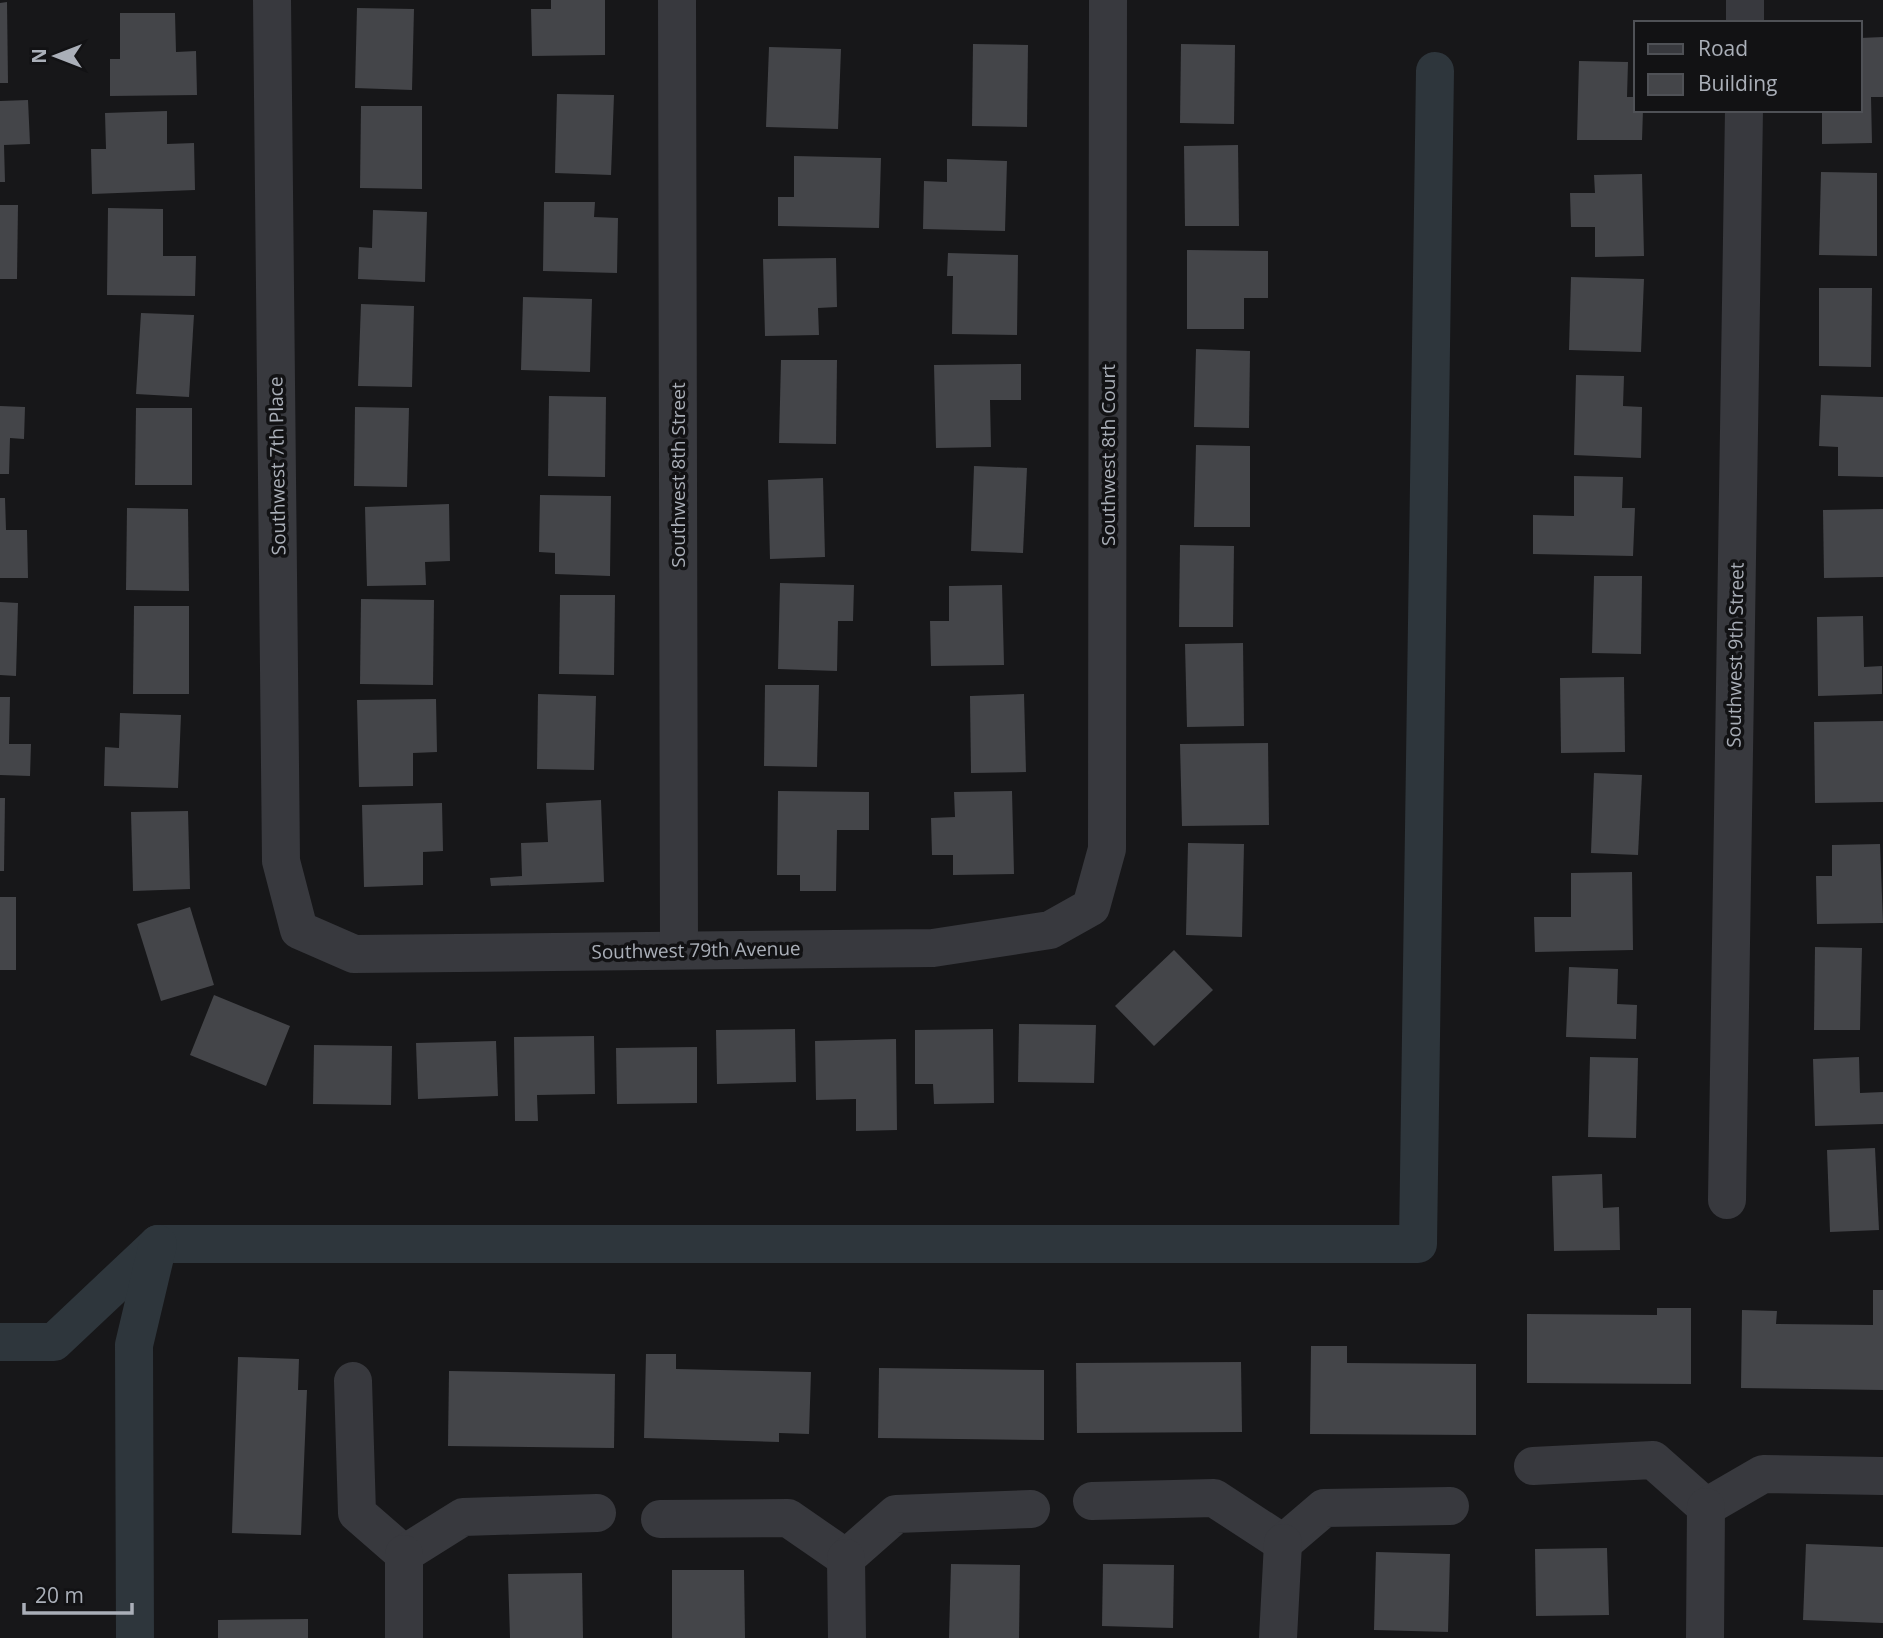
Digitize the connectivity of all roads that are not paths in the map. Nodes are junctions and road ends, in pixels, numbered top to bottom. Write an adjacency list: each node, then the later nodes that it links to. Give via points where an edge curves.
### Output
1 (272, 0): 8 (street, Southwest 7th Place, via 281,861)
2 (677, 0): 9 (street, Southwest 8th Street)
3 (1108, 0): 7 (street, Southwest 8th Court, via 1107,849)
4 (1745, 0): 5 (street)
5 (1745, 21)
6 (1744, 112): 10 (street, Southwest 9th Street)
7 (1091, 907): 9 (street, Southwest 79th Avenue, via 1050,930 933,948)
8 (299, 930): 9 (street, Southwest 79th Avenue, via 354,954)
9 (679, 950)
10 (1727, 1200)
11 (353, 1381): 21 (street, via 357,1513)
12 (1533, 1466): 16 (street, via 1653,1460)
13 (1883, 1476): 16 (street, via 1763,1474)
14 (1092, 1501): 20 (street, via 1214,1499)
15 (1450, 1506): 20 (street, via 1324,1508)
16 (1706, 1507): 26 (street)
17 (1031, 1509): 22 (street, via 896,1514)
18 (597, 1513): 21 (street, via 463,1517)
19 (660, 1519): 22 (street, via 788,1518)
20 (1283, 1543): 25 (street)
21 (404, 1554): 23 (street)
22 (846, 1558): 24 (street)
23 (404, 1638)
24 (847, 1638)
25 (1278, 1638)
26 (1705, 1638)

